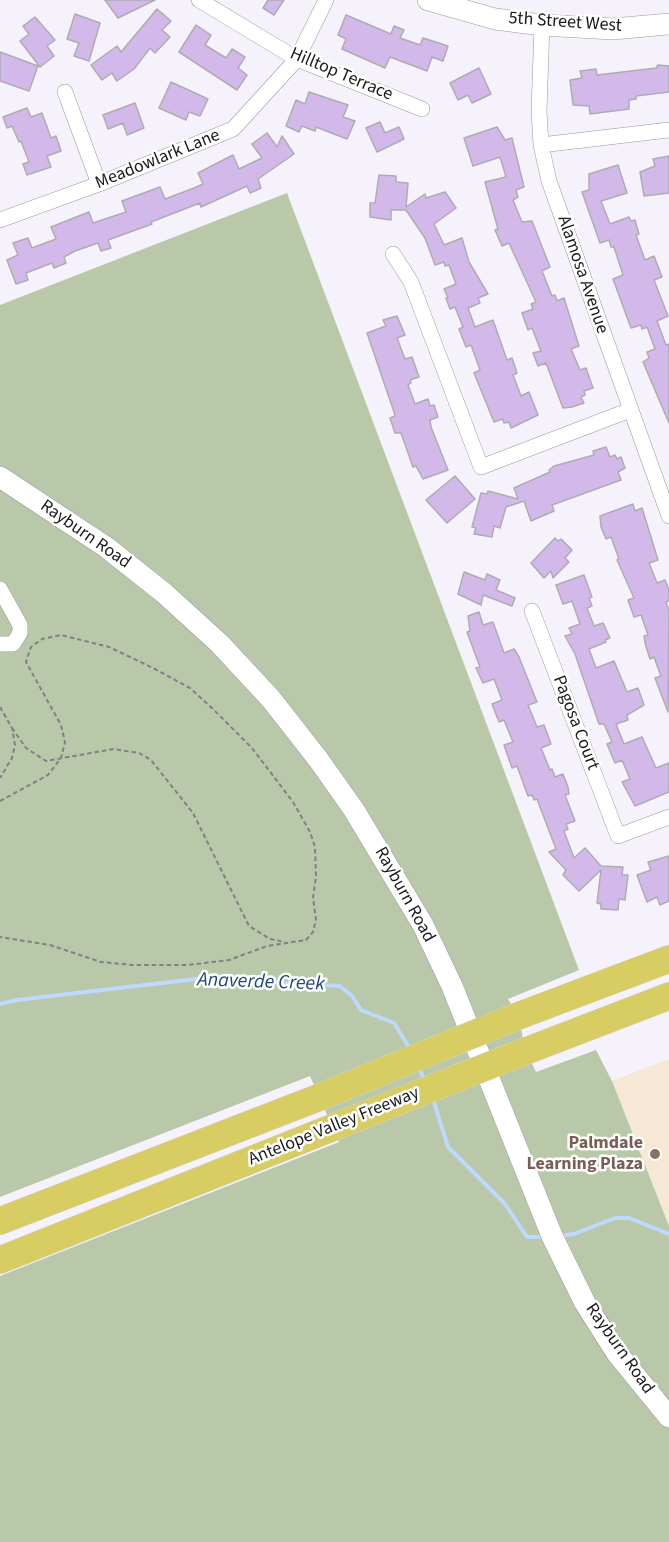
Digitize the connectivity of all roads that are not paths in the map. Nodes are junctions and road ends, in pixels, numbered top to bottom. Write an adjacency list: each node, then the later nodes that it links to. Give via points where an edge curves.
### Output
1 (199, 0): 6 (street, Hilltop Terrace)
2 (326, 0): 6 (street, Meadowlark Lane)
3 (428, 0): 5 (street, 5th Street West, via 495,18)
4 (669, 24): 5 (street, 5th Street West, via 613,29)
5 (542, 25): 10 (street, Alamosa Avenue)
6 (297, 59): 8 (street, Hilltop Terrace); 11 (street, Meadowlark Lane, via 233,129)
7 (65, 92): 11 (street)
8 (422, 109)
9 (669, 130): 10 (street)
10 (541, 146): 14 (street, Alamosa Avenue, via 574,257)
11 (99, 184): 12 (street, Meadowlark Lane)
12 (0, 220)
13 (393, 254): 14 (street, via 411,282 481,467)
14 (630, 410): 16 (street, Alamosa Avenue)
15 (0, 477): 25 (street, Rayburn Road, via 106,547 164,593 272,699 318,759 354,810 423,925 452,986 552,1236 585,1304 616,1352)
16 (669, 516)
17 (0, 589): 19 (street, via 20,625 13,644)
18 (532, 611): 20 (street, Pagosa Court, via 618,836)
19 (0, 644)
20 (669, 817)
21 (669, 959): 23 (highway, Antelope Valley Freeway, bridge)
22 (669, 996): 24 (highway, Antelope Valley Freeway, bridge)
23 (0, 1221)
24 (0, 1260)
25 (669, 1418)

